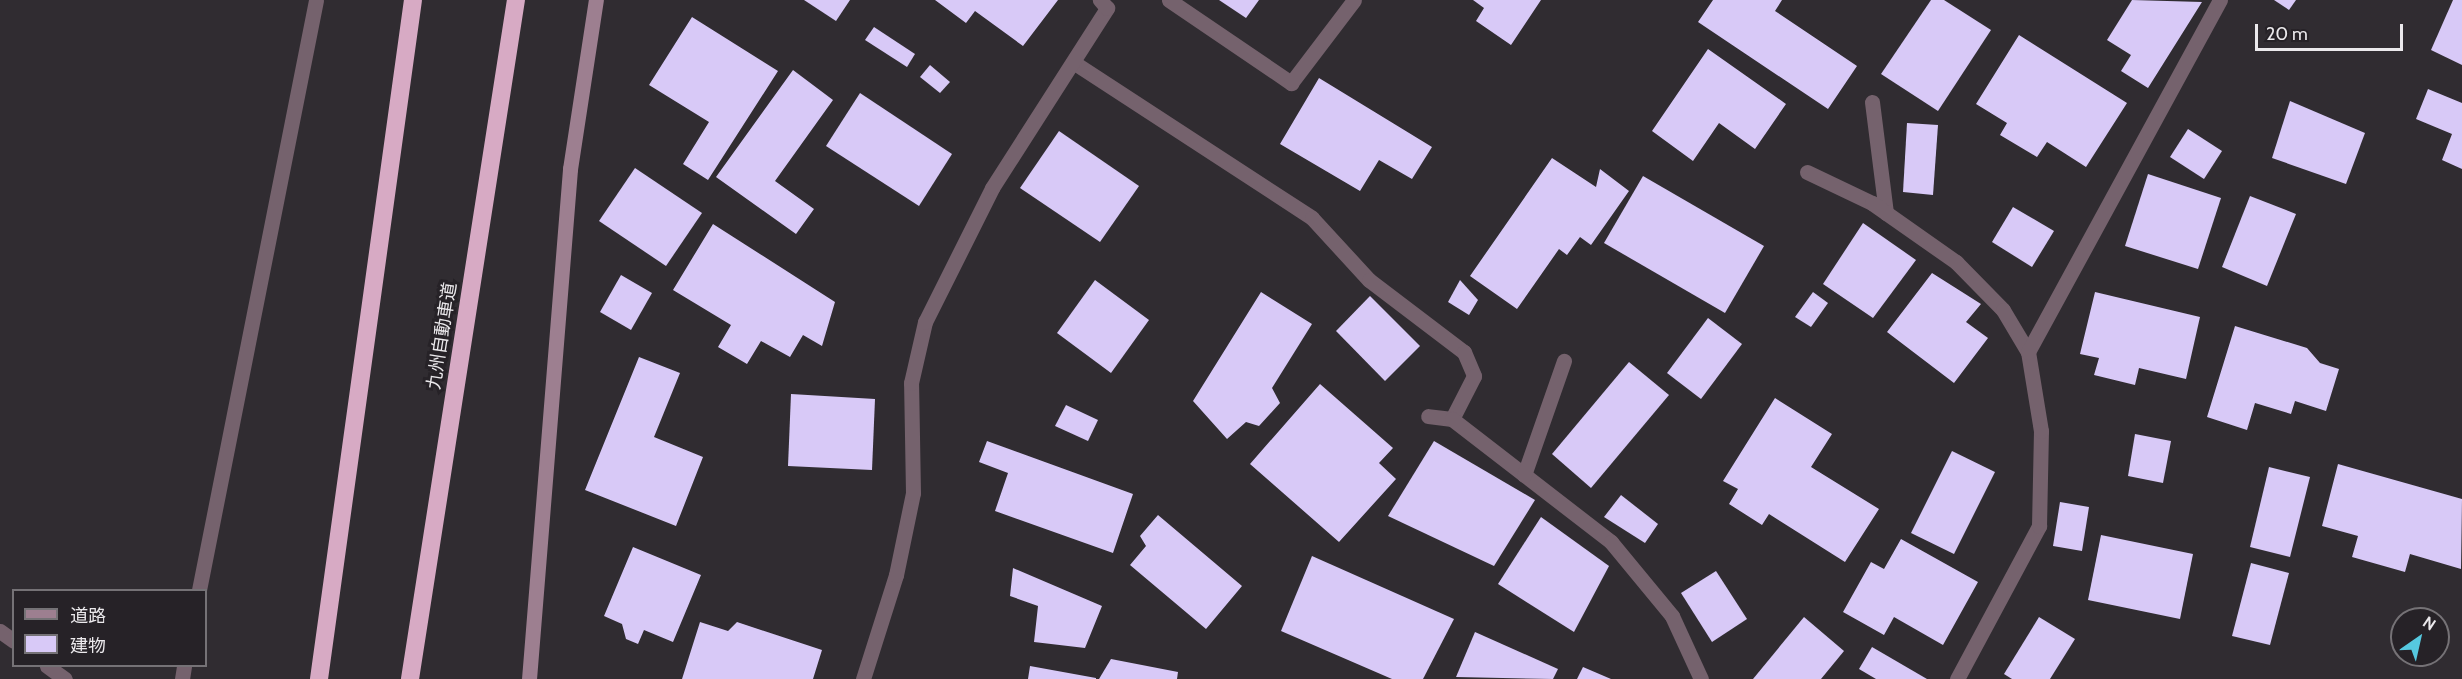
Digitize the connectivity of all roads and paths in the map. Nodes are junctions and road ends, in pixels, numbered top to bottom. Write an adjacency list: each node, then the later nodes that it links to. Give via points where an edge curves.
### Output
1 (315, 0): 18 (street)
2 (413, 0): 21 (highway)
3 (516, 0): 22 (highway, 九州自動車道)
4 (596, 0): 23 (street, via 570,169)
5 (1169, 0): 6 (street, via 1290,83)
6 (1354, 0)
7 (2220, 0): 13 (street)
8 (1108, 3): 9 (street)
9 (1073, 62): 16 (street, via 1312,218 1369,280 1464,352 1474,376); 24 (street, via 992,188 925,322 911,383 913,493 896,575)
10 (1872, 102): 12 (street)
11 (1807, 172): 12 (street)
12 (1886, 213): 13 (street, via 1956,262 2003,310)
13 (2028, 352): 26 (street, via 2041,431 2039,526)
14 (1564, 361): 17 (street)
15 (1428, 416): 16 (street)
16 (1452, 419): 17 (street)
17 (1524, 475): 25 (street, via 1611,542 1671,616)
18 (199, 589)
19 (48, 667): 20 (street)
20 (65, 679)
21 (319, 679)
22 (410, 679)
23 (529, 679)
24 (863, 679)
25 (1701, 679)
26 (1957, 679)

